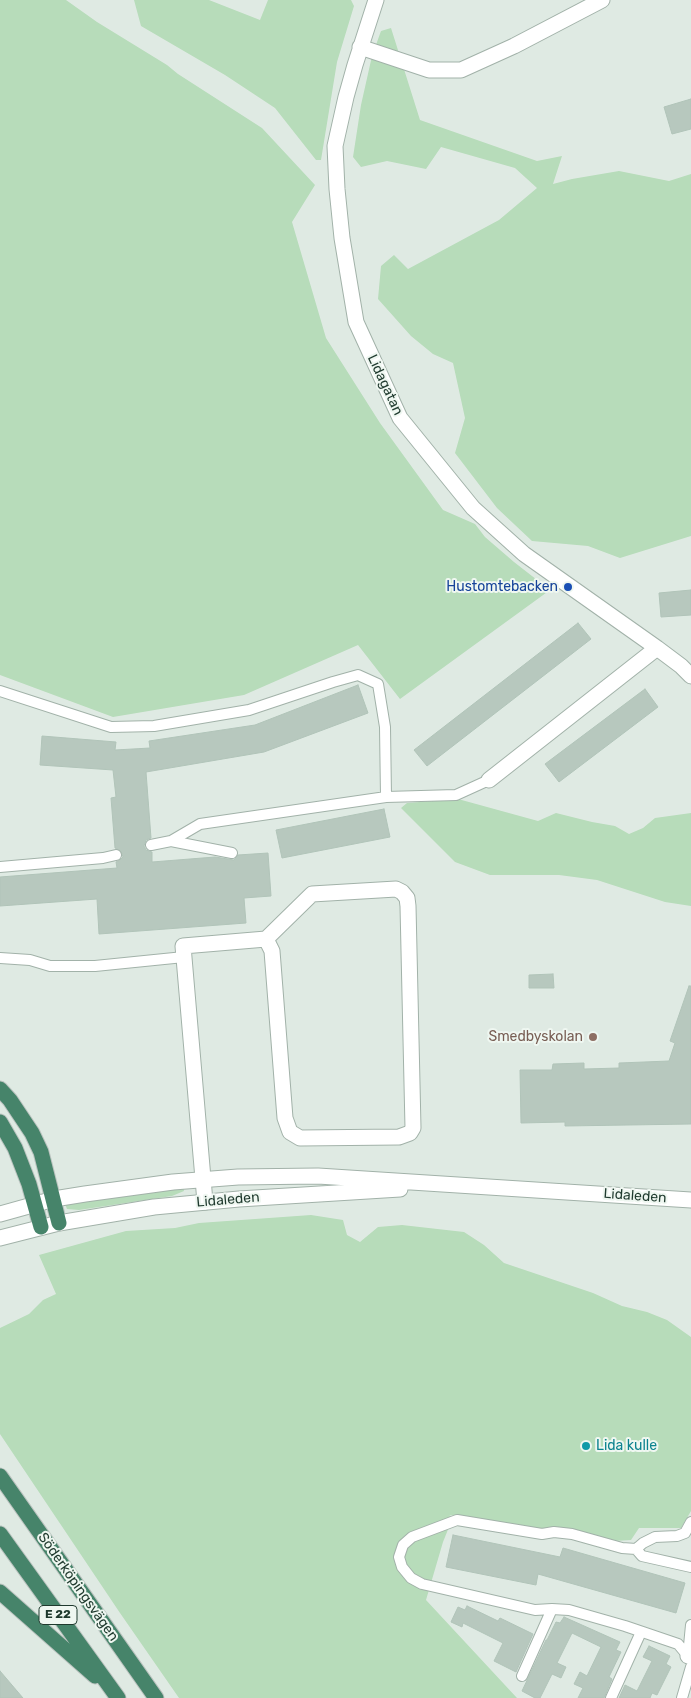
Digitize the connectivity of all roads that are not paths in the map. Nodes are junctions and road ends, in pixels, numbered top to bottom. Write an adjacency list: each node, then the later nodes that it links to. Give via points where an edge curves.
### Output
1 (376, 0): 3 (street, Lidagatan)
2 (602, 0): 3 (street, via 461,70 429,70)
3 (360, 47): 4 (street, Lidagatan, via 335,146 340,219 356,322 400,418 473,508 524,554)
4 (657, 648): 5 (street, Lidagatan); 7 (street)
5 (688, 668)
6 (0, 691): 8 (lane, via 111,727 154,726 249,710 358,676 378,684 384,727)
7 (489, 780): 8 (lane, via 456,795)
8 (386, 797): 9 (lane, via 200,824)
9 (171, 840): 10 (lane); 11 (lane)
10 (151, 845)
11 (232, 853)
12 (116, 855): 13 (lane)
13 (0, 867)
14 (266, 939): 14 (street, via 312,894 396,889 407,898 413,1128 410,1133 399,1137 300,1138 290,1132 285,1118 272,951); 15 (street, via 184,946)
15 (184, 957): 16 (lane, via 95,966 50,966 30,960); 19 (street)
16 (0, 958)
17 (0, 1089): 21 (highway, via 32,1133 41,1152)
18 (0, 1122): 24 (highway, via 15,1148)
19 (203, 1179): 20 (street, Lidaleden, via 318,1176); 21 (street, Lidaleden); 23 (street)
20 (458, 1185): 22 (street, Lidaleden); 23 (street, Lidaleden)
21 (54, 1199): 24 (street, Lidaleden); 26 (highway)
22 (691, 1200)
23 (205, 1202): 26 (street, Lidaleden)
24 (34, 1204): 25 (street, Lidaleden); 27 (highway)
25 (0, 1214)
26 (59, 1222): 27 (street, Lidaleden)
27 (40, 1227): 28 (street, Lidaleden)
28 (0, 1238)
29 (0, 1476): 41 (highway, Söderköpingsvägen / E 22)
30 (691, 1522): 32 (lane, via 685,1533 655,1537)
31 (0, 1534): 40 (highway, E 22)
32 (636, 1549): 33 (lane, via 642,1556); 35 (lane, via 572,1534 542,1534 458,1520 412,1537 403,1545 399,1557 402,1568 422,1584 535,1610)
33 (691, 1567)
34 (0, 1592): 40 (highway)
35 (552, 1609): 37 (lane, via 568,1610); 39 (lane)
36 (691, 1626): 38 (lane)
37 (642, 1632): 38 (lane, via 678,1644); 42 (lane)
38 (690, 1660): 43 (lane)
39 (522, 1676)
40 (117, 1697)
41 (156, 1698)
42 (611, 1698)
43 (682, 1698)

